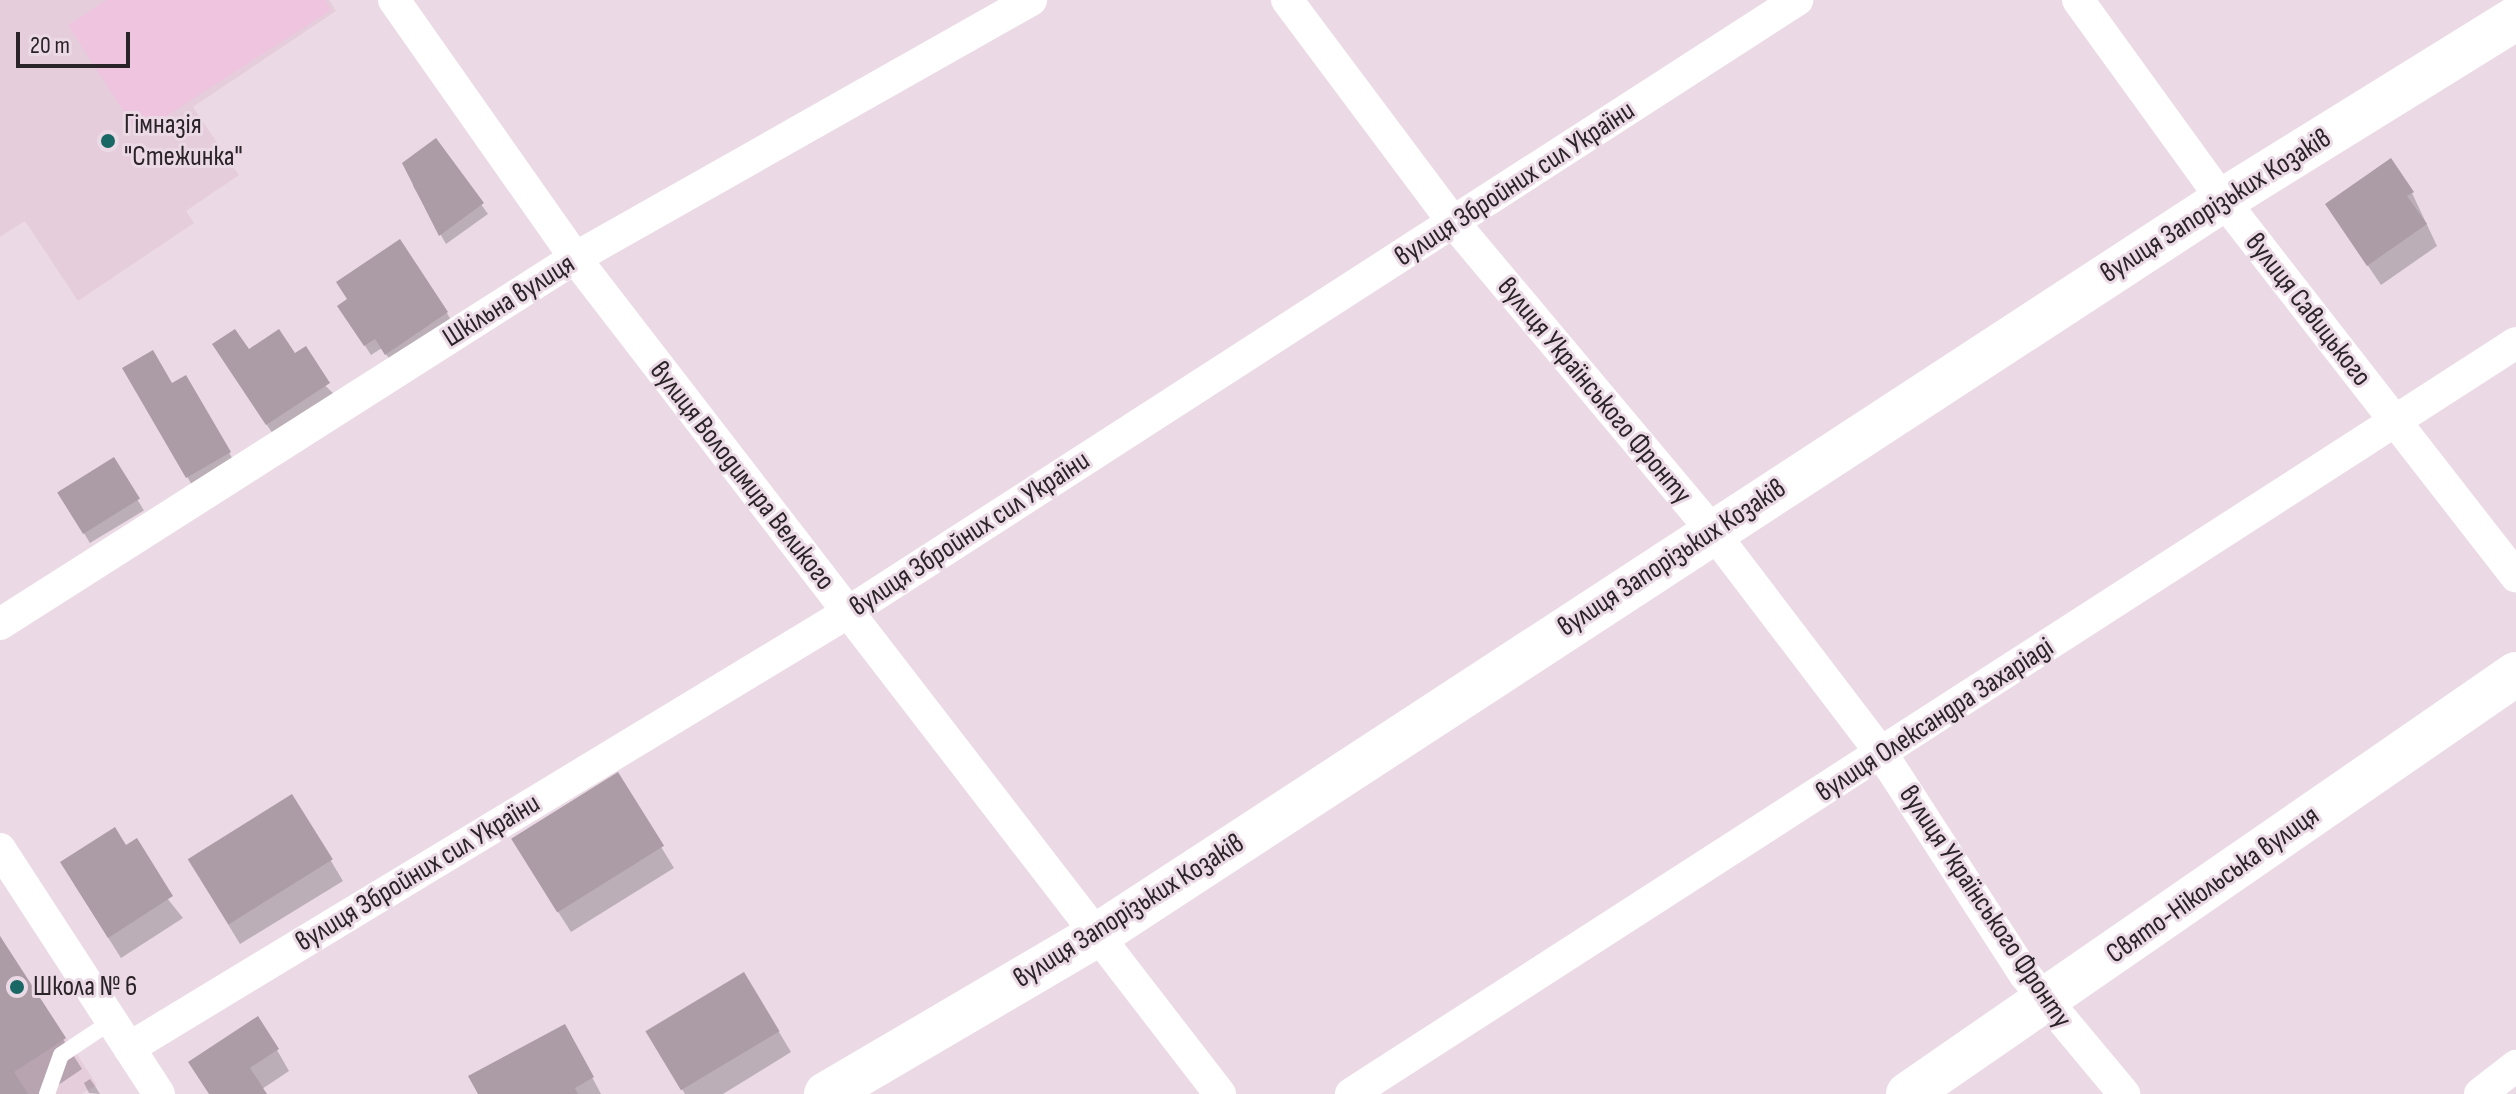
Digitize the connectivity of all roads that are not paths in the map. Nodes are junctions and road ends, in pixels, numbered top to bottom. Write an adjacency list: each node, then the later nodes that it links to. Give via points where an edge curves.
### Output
1 (394, 0): 9 (street, вулиця Володимира Великого)
2 (1031, 0): 9 (street, Шкільна вулиця)
3 (1287, 0): 8 (street, вулиця Українського Фронту)
4 (1797, 0): 8 (street, вулиця Збройних сил України)
5 (2078, 0): 7 (street, вулиця Савицького)
6 (2516, 18): 7 (main road, вулиця Запорізьких Козаків)
7 (2223, 200): 11 (street, вулиця Савицького); 12 (main road, вулиця Запорізьких Козаків)
8 (1454, 223): 12 (street, вулиця Українського Фронту); 14 (street, вулиця Збройних сил України)
9 (575, 258): 14 (street, вулиця Володимира Великого); 15 (street, Шкільна вулиця)
10 (2516, 343): 11 (street, вулиця Олександра Захаріаді)
11 (2395, 422): 13 (street, вулиця Савицького); 17 (street, вулиця Олександра Захаріаді)
12 (1712, 531): 17 (street, вулиця Українського Фронту); 19 (main road, вулиця Запорізьких Козаків)
13 (2516, 577)
14 (847, 613): 19 (street, вулиця Володимира Великого); 22 (street, вулиця Збройних сил України)
15 (0, 624)
16 (2516, 674): 20 (main road, Свято-Нікольська вулиця)
17 (1882, 754): 20 (street, вулиця Українського Фронту); 28 (street, вулиця Олександра Захаріаді)
18 (0, 849): 21 (street)
19 (1111, 950): 26 (main road, вулиця Запорізьких Козаків); 27 (street, вулиця Володимира Великого)
20 (2046, 1001): 29 (main road, Свято-Нікольська вулиця); 30 (street, вулиця Українського Фронту)
21 (112, 1021): 22 (street); 24 (lane, via 61,1055)
22 (129, 1048): 25 (street)
23 (2516, 1066): 31 (street)
24 (47, 1094)
25 (159, 1094)
26 (826, 1094)
27 (1220, 1094)
28 (1351, 1094)
29 (1908, 1094)
30 (2124, 1094)
31 (2480, 1094)

